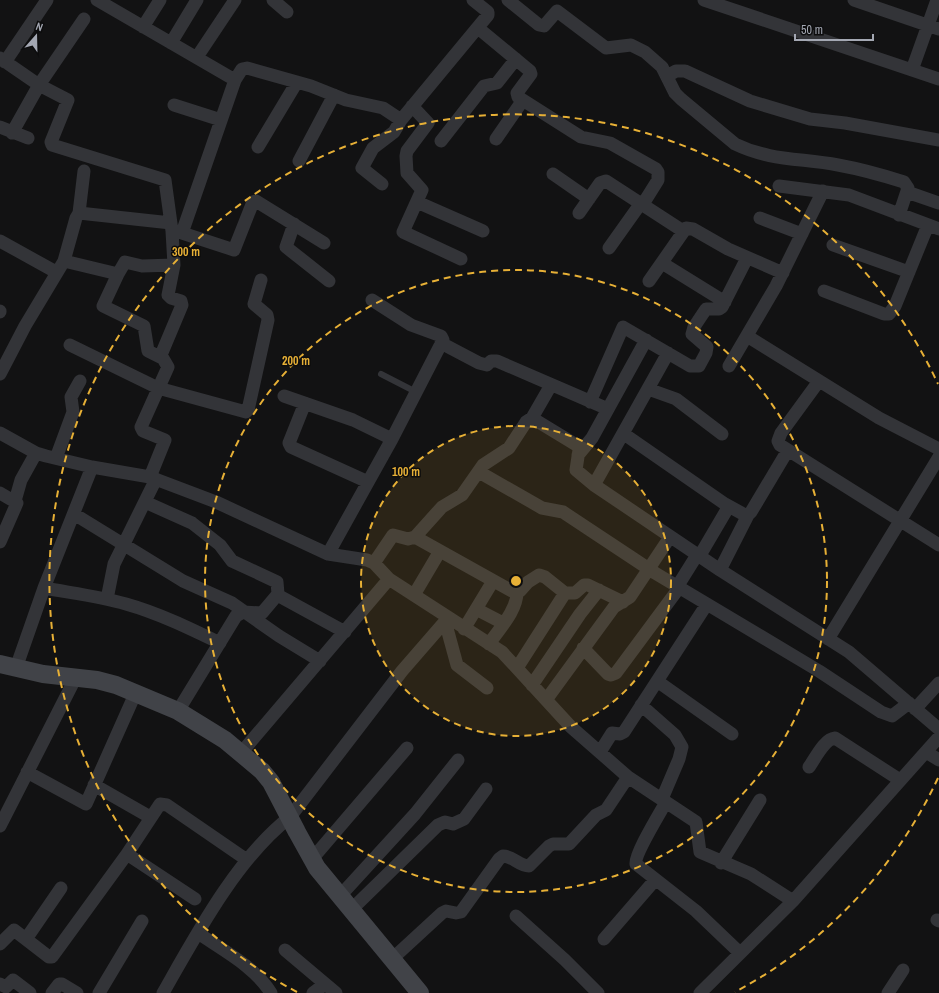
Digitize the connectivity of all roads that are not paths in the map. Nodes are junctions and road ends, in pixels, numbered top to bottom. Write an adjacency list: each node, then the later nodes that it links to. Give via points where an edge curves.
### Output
1 (47, 0): 21 (street)
2 (97, 0): 12 (street)
3 (160, 0): 15 (street)
4 (197, 0): 18 (street)
5 (235, 0): 19 (street)
6 (273, 0): 13 (street)
7 (473, 0): 17 (street, via 489,13)
8 (508, 0): 23 (street, via 539,25 544,26 558,11 606,48 624,45 638,48 653,57)
9 (704, 0): 22 (street)
10 (937, 0): 16 (street)
11 (862, 1): 16 (street)
12 (115, 4): 15 (street)
13 (287, 12)
14 (84, 19): 27 (street)
15 (143, 27): 18 (street)
16 (933, 27): 22 (street)
17 (478, 28): 20 (street); 31 (street)
18 (171, 43): 19 (street)
19 (197, 57): 25 (street)
20 (516, 59): 29 (street, via 531,73 517,95); 39 (street, via 497,83 484,86)
21 (2, 60): 27 (street)
22 (912, 70): 24 (street)
23 (668, 76): 38 (street, via 676,71 685,71 750,101 810,120 845,123); 47 (street, via 671,86 681,99 735,144 745,149 779,158 837,165 883,175 904,182 907,185)
24 (939, 79)
25 (235, 80): 26 (street, via 244,68); 32 (street)
26 (297, 82): 28 (street); 40 (street)
27 (39, 85): 35 (street); 58 (street, via 68,100 52,145 165,180)
28 (334, 95): 33 (street, via 383,108); 41 (street)
29 (523, 100): 37 (street); 51 (street, via 581,138 610,143 656,169 658,180)
30 (174, 105): 32 (street)
31 (412, 106): 33 (street); 49 (street, via 428,123 406,156 407,173 422,190)
32 (222, 120): 58 (street)
33 (401, 120): 44 (street, via 394,132 374,146 362,166 363,170)
34 (0, 127): 35 (street)
35 (12, 133): 36 (street)
36 (28, 138)
37 (496, 139)
38 (939, 140)
39 (441, 142)
40 (258, 148)
41 (299, 161)
42 (84, 171): 52 (street)
43 (553, 174): 48 (street)
44 (382, 184)
45 (779, 186): 46 (street)
46 (823, 191): 54 (street, via 849,195); 61 (street)
47 (907, 192): 50 (street); 54 (street)
48 (589, 199): 51 (street, via 600,183 606,180); 53 (street)
49 (417, 202): 59 (street); 67 (street, via 403,232)
50 (939, 202)
51 (642, 204): 60 (street); 65 (street)
52 (79, 213): 58 (street); 70 (street)
53 (579, 213)
54 (899, 215): 57 (street)
55 (760, 218): 61 (street)
56 (294, 224): 58 (street, via 254,201 234,250); 63 (street); 75 (street, via 286,247)
57 (933, 227): 71 (street)
58 (175, 229): 69 (street)
59 (484, 231)
60 (683, 231): 66 (street, via 686,228 693,229); 68 (street)
61 (802, 234): 72 (street)
62 (0, 241): 70 (street)
63 (324, 243)
64 (833, 245): 71 (street)
65 (609, 248)
66 (747, 258): 72 (street); 79 (street)
67 (461, 259)
68 (662, 263): 76 (street); 79 (street)
69 (174, 265): 73 (street, via 142,266 125,262); 85 (street, via 168,295 182,303)
70 (60, 267): 73 (street); 87 (street)
71 (909, 272): 77 (street, via 896,306 889,314)
72 (783, 273): 80 (street)
73 (118, 274): 85 (street, via 103,306 144,326 148,351)
74 (261, 280): 92 (street, via 254,304 267,315 268,320 247,412)
75 (330, 281)
76 (650, 281)
77 (824, 292)
78 (372, 300): 82 (street, via 405,321 441,336)
79 (725, 302): 84 (street, via 719,309 706,309 692,331 694,336 708,347 699,366 690,366)
80 (747, 336): 86 (street); 89 (street)
81 (646, 340): 84 (street); 96 (street, via 625,327 622,328); 98 (street)
82 (441, 344): 91 (street, via 479,363 487,365 491,361 497,361); 94 (street)
83 (70, 345): 92 (street)
84 (668, 353): 93 (street)
85 (162, 358): 92 (street, via 168,367)
86 (729, 366)
87 (0, 374)
88 (381, 374): 94 (lane)
89 (819, 380): 104 (street, via 879,418); 105 (street, via 778,438 780,444)
90 (80, 381): 109 (street, via 71,397 73,412)
91 (551, 385): 96 (street); 99 (street)
92 (158, 388): 112 (street, via 141,427 143,431 165,440)
93 (648, 389): 101 (street); 102 (street, via 676,399)
94 (416, 392): 103 (street)
95 (284, 396): 97 (street)
96 (590, 402): 98 (street)
97 (305, 403): 103 (street, via 353,420); 113 (street, via 289,443 291,447)
98 (608, 409): 107 (street, via 592,438)
99 (532, 418): 107 (street, via 578,446); 111 (street, via 526,422 509,448 486,463)
100 (0, 433): 106 (street)
101 (624, 434): 114 (street); 118 (street)
102 (722, 434)
103 (392, 439): 113 (street)
104 (939, 449)
105 (788, 450): 120 (street); 121 (street)
106 (36, 453): 109 (street); 116 (street, via 21,480)
107 (578, 455): 114 (street, via 576,470)
108 (939, 457): 121 (street)
109 (56, 458): 110 (street)
110 (92, 467): 112 (street); 119 (street)
111 (479, 472): 124 (street, via 462,495 442,507); 131 (street, via 542,508 563,512)
112 (153, 478): 117 (street); 128 (street, via 216,502)
113 (368, 482): 128 (street)
114 (594, 485): 123 (street)
115 (0, 493): 116 (street)
116 (15, 501): 122 (street, via 17,506)
117 (145, 502): 125 (street); 140 (street, via 192,523 220,544 232,561 278,583)
118 (729, 506): 120 (street); 129 (street)
119 (74, 514): 125 (street); 136 (street)
120 (748, 515): 132 (street)
121 (901, 520): 126 (street); 151 (street)
122 (2, 534)
123 (670, 537): 129 (street); 131 (street)
124 (414, 538): 127 (street); 130 (street, via 393,535)
125 (122, 545): 142 (street, via 114,564); 146 (street, via 183,581 232,603)
126 (939, 545)
127 (440, 551): 134 (street); 141 (street)
128 (328, 554): 130 (street)
129 (698, 556): 132 (street); 135 (street)
130 (374, 563): 133 (street)
131 (649, 570): 135 (street); 143 (street, via 630,597)
132 (720, 570): 151 (street)
133 (389, 579): 141 (street); 150 (street)
134 (493, 580): 138 (street); 145 (street)
135 (678, 587): 144 (street); 154 (street, via 614,675 608,674)
136 (44, 588): 142 (street); 156 (street)
137 (599, 590): 139 (street, via 584,585 575,593); 143 (street); 161 (street)
138 (517, 592): 139 (street, via 539,575); 148 (street, via 515,606)
139 (565, 593): 157 (street)
140 (278, 594): 146 (street, via 262,613); 150 (street)
141 (414, 595): 147 (street)
142 (107, 599): 152 (street, via 141,608)
143 (623, 602): 154 (street, via 614,607)
144 (707, 604): 159 (street); 166 (street, via 889,716)
145 (476, 609): 148 (street); 149 (street)
146 (243, 612): 152 (street, via 236,616); 155 (street)
147 (446, 620): 149 (street); 162 (street, via 457,665); 186 (street, via 402,671)
148 (503, 623): 153 (street)
149 (464, 629): 153 (street)
150 (345, 632): 155 (street)
151 (828, 639): 166 (street, via 849,652)
152 (220, 642): 167 (street)
153 (489, 644): 157 (street, via 502,652)
154 (583, 648): 164 (street)
155 (320, 660): 174 (street)
156 (5, 667): 158 (street)
157 (517, 668): 161 (street)
158 (76, 677): 163 (street, via 97,680); 178 (street)
159 (656, 681): 165 (street); 169 (street)
160 (939, 683): 166 (street)
161 (532, 685): 164 (street)
162 (487, 688)
163 (136, 692): 167 (street); 181 (street)
164 (546, 700): 172 (street, via 571,727)
165 (641, 705): 172 (street, via 624,732 612,733); 184 (street, via 675,735 682,747)
166 (912, 706): 168 (street)
167 (178, 711): 174 (street)
168 (939, 729)
169 (732, 734)
170 (939, 736): 173 (street)
171 (407, 748): 189 (street)
172 (600, 752): 179 (street)
173 (926, 752): 176 (street); 180 (street)
174 (240, 753): 186 (street, via 271,782)
175 (458, 760): 194 (street, via 415,814)
176 (939, 760)
177 (809, 768): 180 (street, via 827,742 836,738)
178 (27, 772): 181 (street, via 84,804); 187 (street)
179 (628, 777): 184 (street); 206 (street, via 606,810 596,815 569,844 549,846 530,866 503,856 461,912 442,913)
180 (900, 780): 196 (street)
181 (94, 785): 185 (street)
182 (486, 789): 197 (street, via 464,819 453,824 445,822 438,825)
183 (760, 800): 191 (street)
184 (664, 801): 191 (street, via 696,822 700,852); 192 (street, via 635,860 639,868)
185 (150, 817): 188 (street); 190 (street, via 160,804 167,805)
186 (290, 817): 189 (street); 190 (street, via 275,828)
187 (0, 826)
188 (127, 854): 195 (street); 201 (street, via 52,957)
189 (312, 859): 194 (street)
190 (247, 860): 200 (street)
191 (721, 863): 196 (street, via 751,874)
192 (655, 880): 202 (street); 205 (street, via 696,911)
193 (61, 888): 201 (street)
194 (340, 896): 197 (street)
195 (195, 899)
196 (793, 901): 205 (street)
197 (352, 909): 206 (street)
198 (516, 916): 219 (street)
199 (142, 920): 213 (street)
200 (198, 933): 214 (street); 215 (street, via 252,970 263,980)
201 (26, 939): 203 (street, via 14,930)
202 (604, 939)
203 (0, 944)
204 (285, 950): 209 (street)
205 (740, 953): 220 (street)
206 (392, 960): 218 (street)
207 (903, 970): 221 (street)
208 (0, 984): 210 (street, via 6,987 13,980)
209 (325, 984): 216 (street); 217 (street)
210 (30, 993)
211 (52, 993): 212 (street, via 59,984 62,984)
212 (77, 993)
213 (99, 993)
214 (163, 993)
215 (271, 993)
216 (313, 993)
217 (336, 993)
218 (420, 993)
219 (598, 993)
220 (700, 993)
221 (888, 993)

